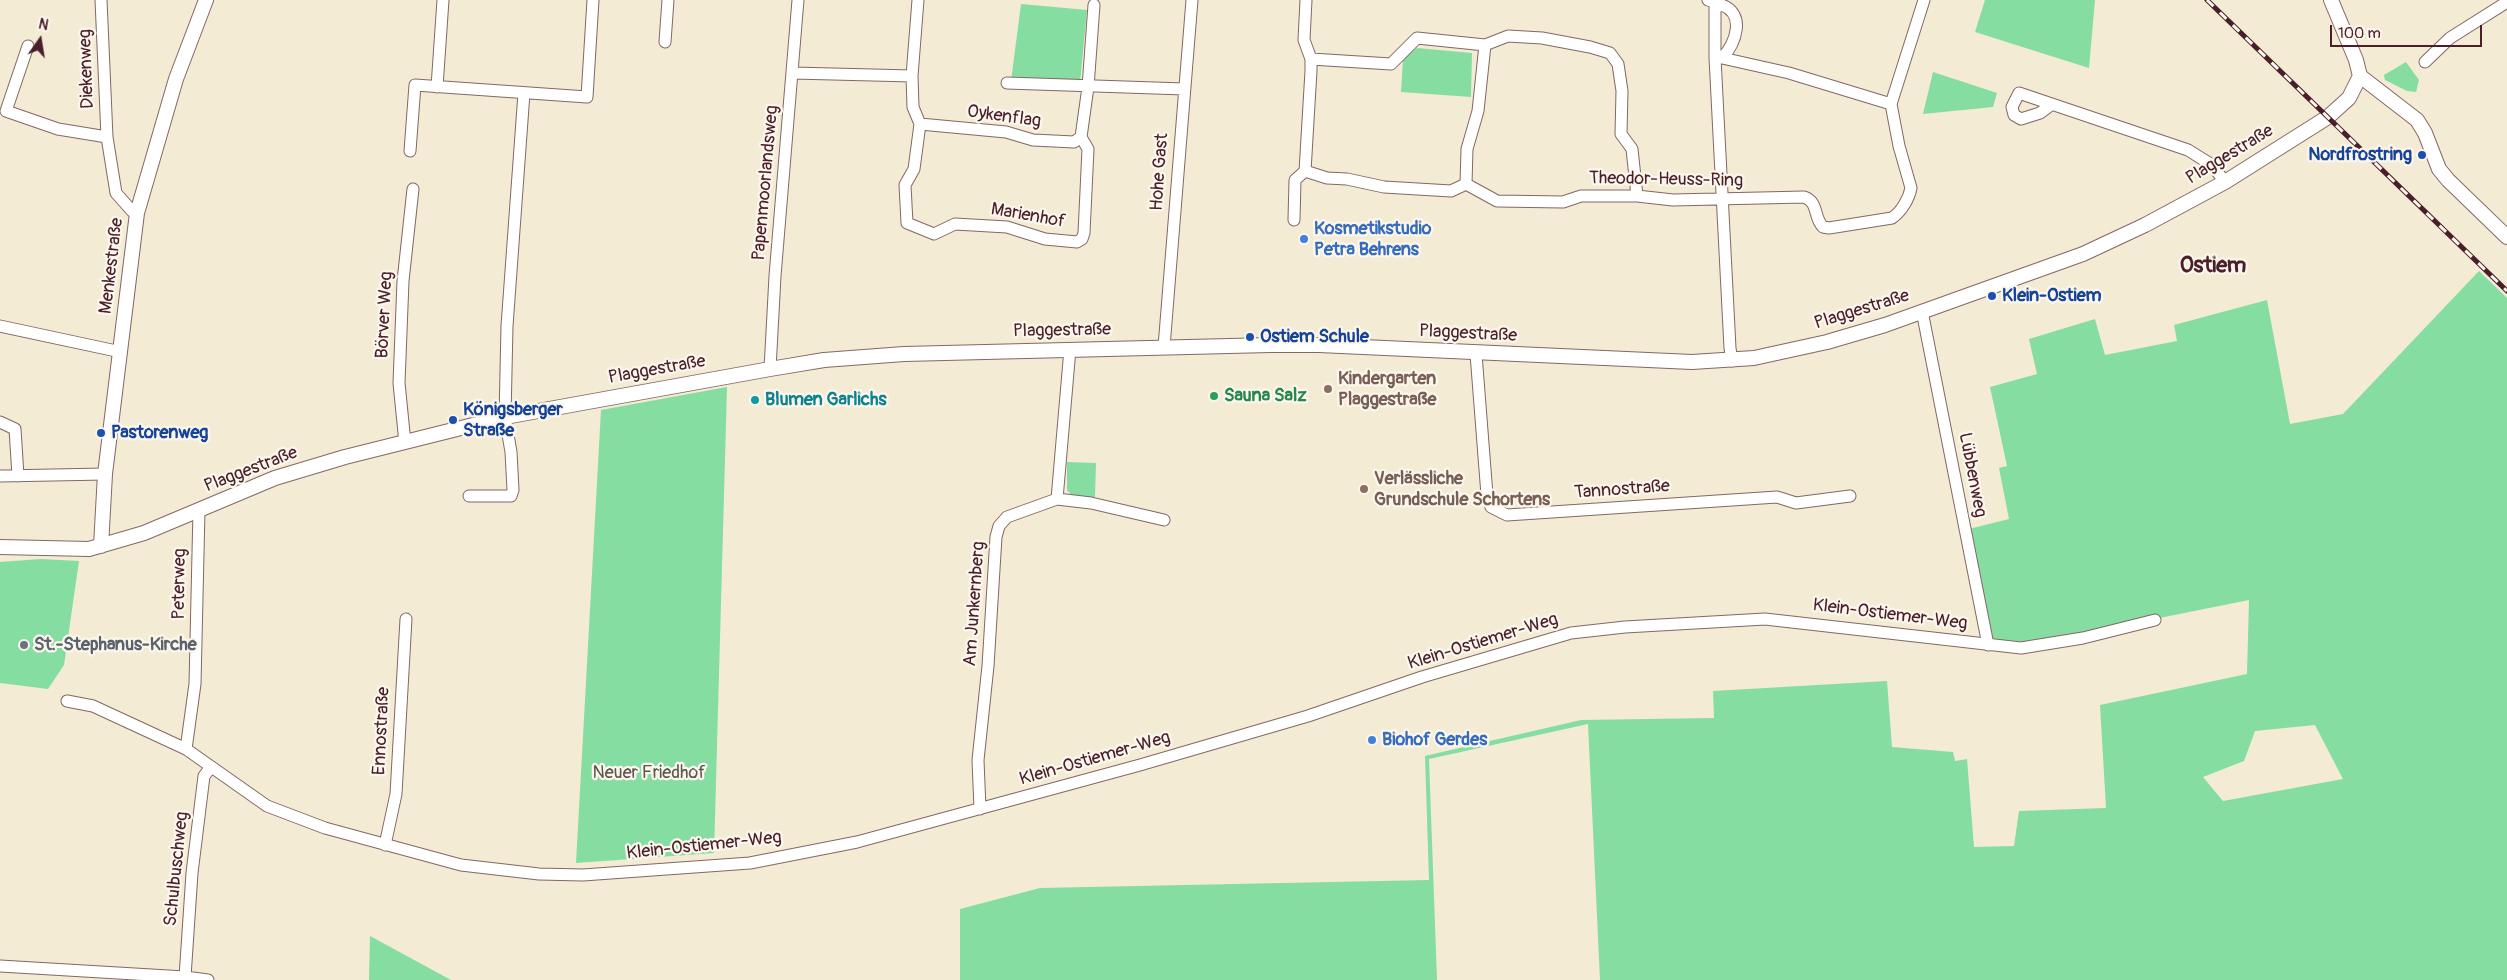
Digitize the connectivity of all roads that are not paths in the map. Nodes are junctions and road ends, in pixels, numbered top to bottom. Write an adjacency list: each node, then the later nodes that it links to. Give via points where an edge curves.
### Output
1 (102, 0): 33 (street, Diekenweg)
2 (206, 0): 42 (street, Menkestraße, via 176,79)
3 (443, 0): 26 (street)
4 (593, 0): 29 (street, via 588,97)
5 (668, 0): 16 (street)
6 (798, 0): 22 (street, Papenmoorlandsweg)
7 (918, 0): 23 (street, Marienhof)
8 (1192, 0): 28 (street, Hohe Gast)
9 (1306, 0): 19 (street, via 1304,40)
10 (1708, 0): 15 (street)
11 (1924, 0): 30 (street, Theodor-Heuss-Ring)
12 (2330, 0): 24 (street)
13 (2507, 2): 21 (street, via 2450,38)
14 (1094, 5): 27 (street, Marienhof)
15 (1722, 5): 20 (street, via 1715,8); 20 (street, via 1735,13 1736,28 1731,49)
16 (665, 42)
17 (1485, 45): 19 (street, via 1417,38 1391,64); 38 (street, via 1478,111 1467,149); 40 (street, via 1508,36 1542,38 1590,46 1610,53 1618,64 1622,91 1621,134 1632,149)
18 (28, 46): 33 (street, Diekenweg, via 6,111 58,129)
19 (1311, 58): 36 (street)
20 (1718, 58): 30 (street, via 1789,73); 41 (street)
21 (2425, 62)
22 (793, 73): 23 (street); 52 (street, Papenmoorlandsweg)
23 (912, 76): 32 (street, Marienhof, via 913,107)
24 (2360, 76): 37 (street, Plaggestraße, via 2349,98 2328,117); 44 (street, via 2417,120 2448,180)
25 (1008, 83): 27 (street)
26 (437, 87): 29 (street); 35 (street, via 415,85)
27 (1088, 87): 28 (street); 34 (street, Marienhof)
28 (1184, 89): 47 (street, Hohe Gast)
29 (524, 93): 53 (street, via 507,326)
30 (1891, 104): 41 (street, Theodor-Heuss-Ring, via 1911,188 1910,195 1892,218 1823,228 1811,199 1804,196)
31 (2052, 104): 37 (street, via 2188,150 2212,165)
32 (920, 124): 34 (street, Oykenflag, via 1006,132 1032,140 1074,142); 34 (street, Marienhof, via 914,169 905,185 907,223 934,234 955,224 1007,227 1045,239 1077,242 1082,239 1088,149)
33 (107, 136): 42 (street, Diekenweg, via 116,193)
34 (1080, 137)
35 (410, 152)
36 (1305, 172): 38 (street, via 1384,187 1452,191); 43 (street, via 1295,180)
37 (2225, 182): 45 (street, Plaggestraße, via 2083,254)
38 (1466, 184): 40 (street, Theodor-Heuss-Ring, via 1496,201 1563,202 1581,196)
39 (413, 189): 55 (street, Börver Weg, via 403,281 399,383)
40 (1637, 196): 41 (street, Theodor-Heuss-Ring, via 1673,200)
41 (1723, 199): 51 (street)
42 (137, 213): 49 (street, Menkestraße)
43 (1294, 220)
44 (2507, 237)
45 (1922, 311): 51 (street, Plaggestraße, via 1828,342); 68 (street, Lübbenweg)
46 (0, 326): 49 (street)
47 (1164, 347): 48 (street, Plaggestraße); 50 (street, Plaggestraße, via 1319,345)
48 (1070, 350): 52 (street, Plaggestraße, via 904,354 824,360); 61 (street)
49 (121, 352): 56 (street, Menkestraße)
50 (1476, 354): 51 (street, Plaggestraße, via 1652,362); 60 (street, Tannostraße, via 1487,495 1491,507 1507,515 1777,497 1796,503)
51 (1732, 361)
52 (770, 369): 53 (street, Plaggestraße)
53 (505, 417): 55 (street, Plaggestraße); 59 (street, via 511,452 511,496)
54 (0, 422): 58 (street, via 15,429)
55 (405, 443): 62 (street, Plaggestraße, via 275,478)
56 (104, 474): 58 (street); 64 (street, Menkestraße)
57 (0, 476): 58 (street)
58 (18, 476)
59 (469, 496)
60 (1850, 496)
61 (1057, 499): 63 (street, via 1091,503); 72 (street, Am Junkernberg, via 1006,518 999,526 996,538 978,760)
62 (199, 510): 64 (street, Plaggestraße, via 144,533); 70 (street, Peterweg, via 195,684)
63 (1164, 520)
64 (100, 546): 65 (street, Plaggestraße, via 89,549)
65 (0, 548)
66 (406, 619): 73 (street, Ennostraße, via 396,794)
67 (2155, 620): 68 (street, Klein-Ostiemer-Weg, via 2083,638 2021,648)
68 (1988, 645): 72 (street, Klein-Ostiemer-Weg, via 1764,619 1571,634 1422,677 1308,716)
69 (68, 701): 70 (street, Klein-Ostiemer-Weg, via 93,706)
70 (186, 749): 71 (street, Klein-Ostiemer-Weg)
71 (211, 767): 73 (street, Klein-Ostiemer-Weg, via 267,806 325,828); 75 (street, Schulbuschweg, via 204,776)
72 (980, 809): 73 (street, Klein-Ostiemer-Weg, via 821,850 750,862 583,876 461,865)
73 (385, 845)
74 (0, 966): 75 (street)
75 (185, 976): 76 (street)
76 (208, 980)

